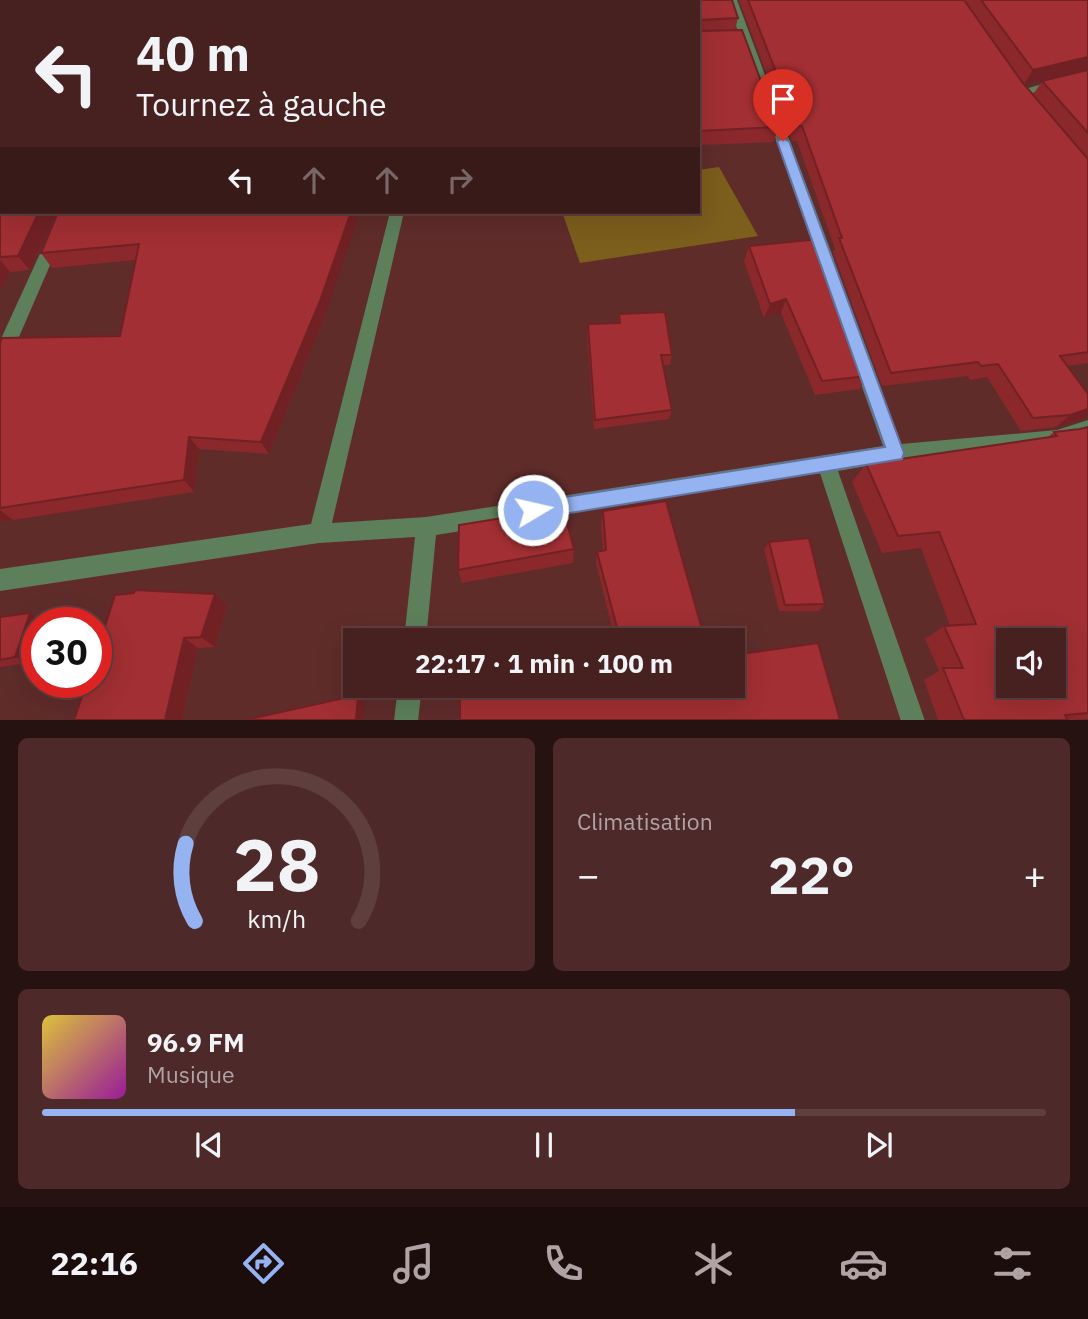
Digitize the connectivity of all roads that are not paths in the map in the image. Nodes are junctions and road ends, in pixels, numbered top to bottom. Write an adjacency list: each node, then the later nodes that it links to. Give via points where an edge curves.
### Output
1 (732, 0): 6 (street, via 740,38)
2 (1088, 75): 3 (street, via 1025,97)
3 (1012, 80)
4 (65, 214): 8 (street)
5 (397, 214): 13 (street)
6 (830, 271)
7 (853, 337): 10 (street)
8 (0, 360)
9 (1088, 428): 10 (street, via 1057,438)
10 (895, 453): 11 (street)
11 (827, 463): 12 (street); 18 (street)
12 (426, 527): 13 (street); 15 (street)
13 (319, 533): 14 (street)
14 (0, 580)
15 (416, 628)
16 (409, 698): 17 (street)
17 (406, 720)
18 (913, 720)

